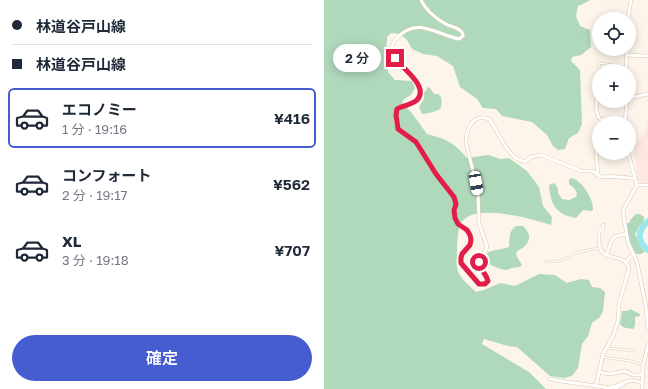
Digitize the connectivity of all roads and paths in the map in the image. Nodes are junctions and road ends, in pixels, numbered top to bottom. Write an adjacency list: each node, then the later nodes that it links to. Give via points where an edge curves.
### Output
1 (421, 0): 12 (street, via 441,21 463,34 459,39 414,27 402,33 394,42 393,55 414,78 420,92 419,98 415,101 397,109 397,127 416,142 454,197 455,218 458,224 467,230 471,240 462,254 461,263 479,284 488,281 479,262 487,246 479,224 478,191 466,143 468,130 475,120 489,119 510,154 518,161 526,161 541,155 581,171 593,171)
2 (631, 0): 3 (street)
3 (629, 12)
4 (626, 56): 7 (street)
5 (636, 56): 6 (street)
6 (648, 56)
7 (626, 64)
8 (648, 94): 9 (street)
9 (636, 97)
10 (597, 160): 12 (street)
11 (630, 160): 13 (street)
12 (598, 176): 13 (street)
13 (635, 178): 14 (street)
14 (637, 185): 15 (street); 17 (street, via 623,210)
15 (648, 185)
16 (603, 225): 18 (street, via 599,232)
17 (626, 234): 19 (street, via 612,239); 20 (street)
18 (600, 248): 19 (street); 21 (lane, via 578,252 558,261)
19 (607, 254): 22 (street)
20 (634, 255): 22 (street); 23 (street)
21 (546, 262)
22 (626, 263): 25 (street, via 629,268 619,304 618,321)
23 (648, 329)
24 (648, 345): 28 (street)
25 (606, 348): 26 (lane); 27 (street)
26 (635, 351)
27 (602, 357): 28 (lane); 29 (street)
28 (644, 365): 30 (street)
29 (599, 372): 30 (street, via 610,374 625,371 633,375); 35 (street)
30 (642, 375): 33 (street)
31 (550, 379): 34 (street)
32 (627, 381): 33 (street); 35 (street, via 609,388); 37 (street)
33 (642, 383): 38 (street)
34 (578, 384): 35 (street); 36 (street)
35 (596, 386)
36 (578, 389)
37 (615, 389)
38 (642, 389)

